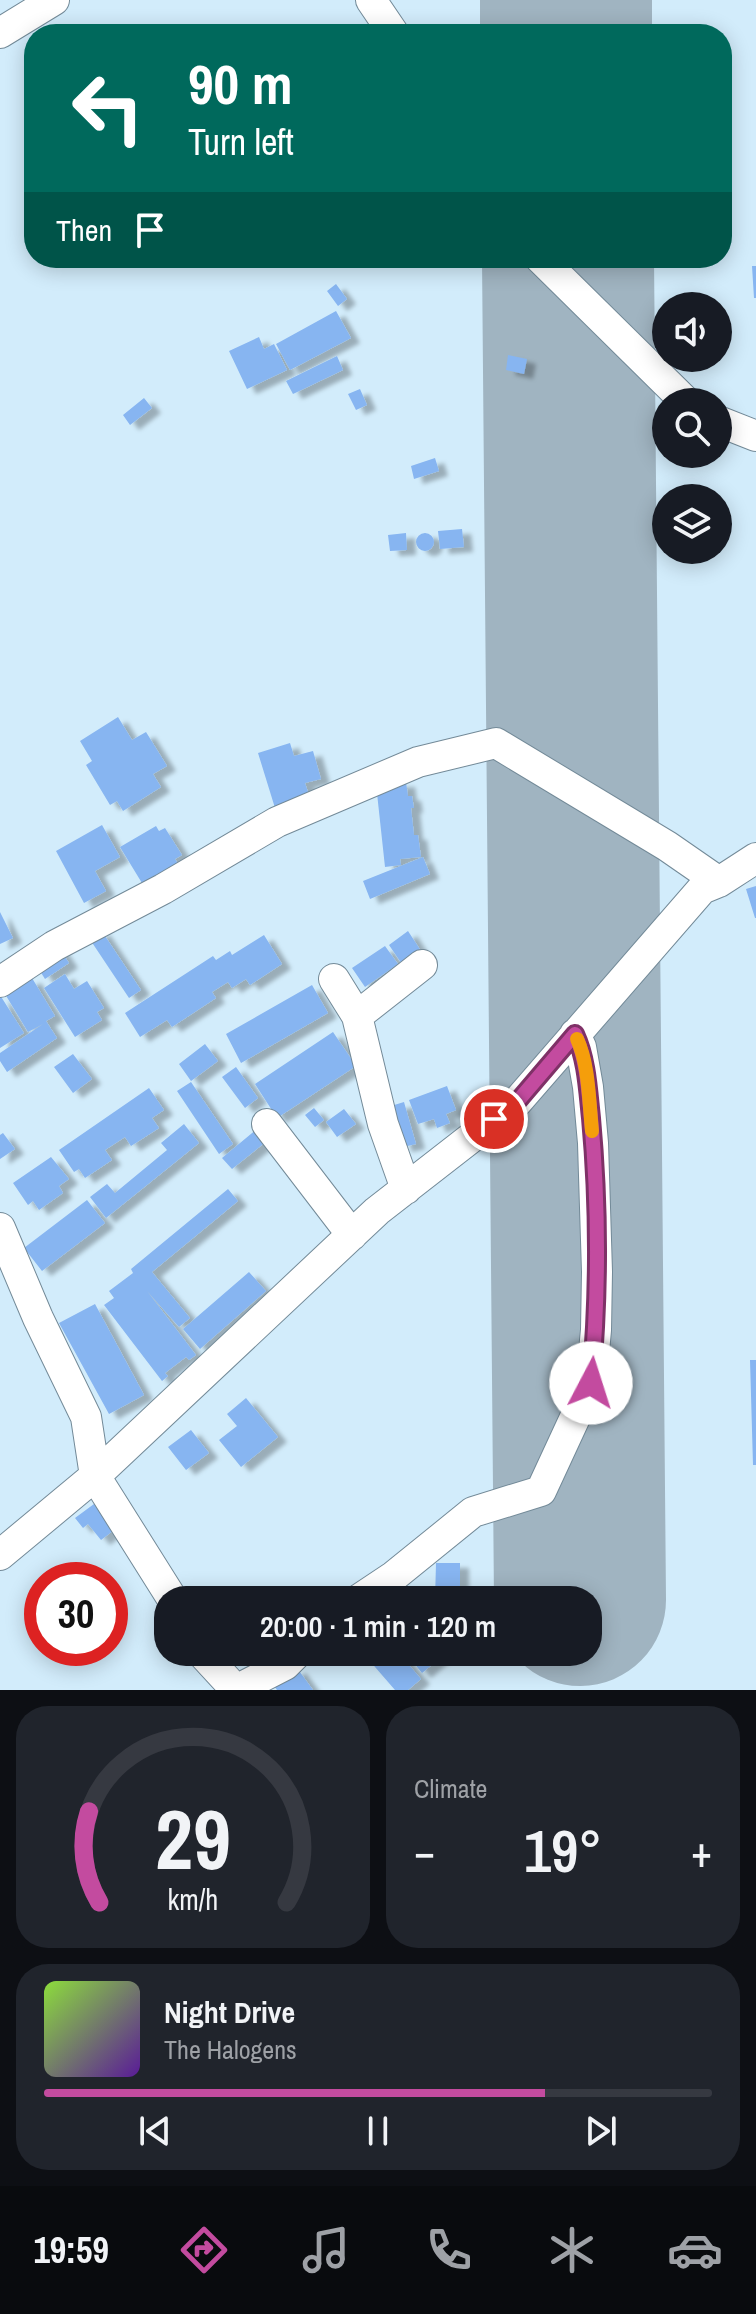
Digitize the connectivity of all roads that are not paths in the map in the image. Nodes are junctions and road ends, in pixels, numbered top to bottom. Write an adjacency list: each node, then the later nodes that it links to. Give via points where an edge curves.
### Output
1 (54, 0): 4 (street)
2 (371, 0): 3 (street)
3 (387, 24)
4 (0, 33)
5 (550, 268): 6 (street)
6 (672, 388)
7 (732, 427): 8 (street)
8 (756, 436)
9 (756, 858): 10 (street)
10 (719, 882): 13 (street, via 496,743 418,762 277,822 54,946); 15 (street, via 702,889)
11 (422, 965): 14 (street)
12 (334, 979): 14 (street)
13 (0, 982)
14 (357, 1016): 17 (street, via 383,1124)
15 (575, 1034): 17 (street, via 517,1102); 23 (street, via 588,1087 593,1143 597,1272 591,1383 541,1491 473,1512)
16 (267, 1124): 19 (street)
17 (406, 1189): 19 (street)
18 (0, 1228): 20 (street, via 86,1417)
19 (352, 1235): 20 (street)
20 (95, 1476): 21 (street); 22 (street)
21 (0, 1554)
22 (164, 1586)
23 (379, 1586)
24 (214, 1666): 26 (street)
25 (283, 1666): 26 (street)
26 (236, 1690)

